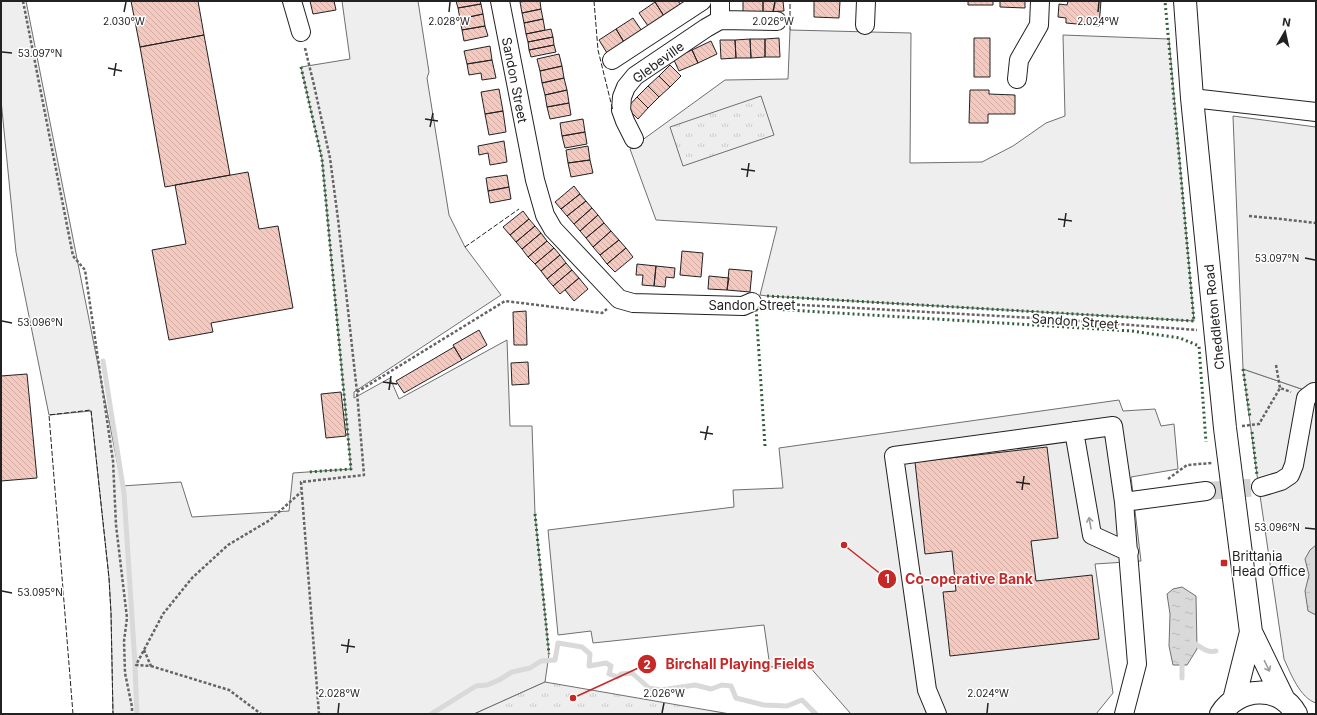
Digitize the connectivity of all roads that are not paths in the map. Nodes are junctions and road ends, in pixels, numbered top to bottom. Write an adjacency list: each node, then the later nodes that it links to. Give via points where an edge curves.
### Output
1 (292, 1): 11 (street)
2 (500, 1): 17 (street, Sandon Street, via 535,180 545,215 553,228 619,299 633,303 743,306)
3 (702, 1): 12 (street, Glebeville)
4 (720, 1): 8 (street)
5 (866, 1): 10 (street)
6 (1040, 1): 13 (street, via 1039,25 1019,60)
7 (1185, 1): 14 (highway, Cheddleton Road)
8 (720, 20): 9 (street); 16 (street, Glebeville, via 636,76 626,87 621,110)
9 (777, 21)
10 (865, 25)
11 (301, 32)
12 (612, 60)
13 (1017, 79)
14 (1192, 98): 15 (street); 24 (highway, Cheddleton Road, via 1225,428)
15 (1316, 112)
16 (634, 140)
17 (752, 302)
18 (1311, 395): 20 (street, via 1290,475 1281,481)
19 (1074, 431): 22 (street, via 1113,426); 23 (street, one-way to 19, via 1092,535); 27 (street, via 894,456 927,690)
20 (1261, 487)
21 (1206, 491): 22 (street)
22 (1124, 502): 23 (street)
23 (1129, 552): 28 (street, via 1137,664)
24 (1251, 632): 25 (highway, Cheddleton Road); 26 (highway, Cheddleton Road, one-way to 26)
25 (1227, 707): 26 (highway, Cheddleton Road, via 1249,693 1260,692 1275,696)
26 (1290, 707)
27 (937, 714)
28 (1124, 714)

